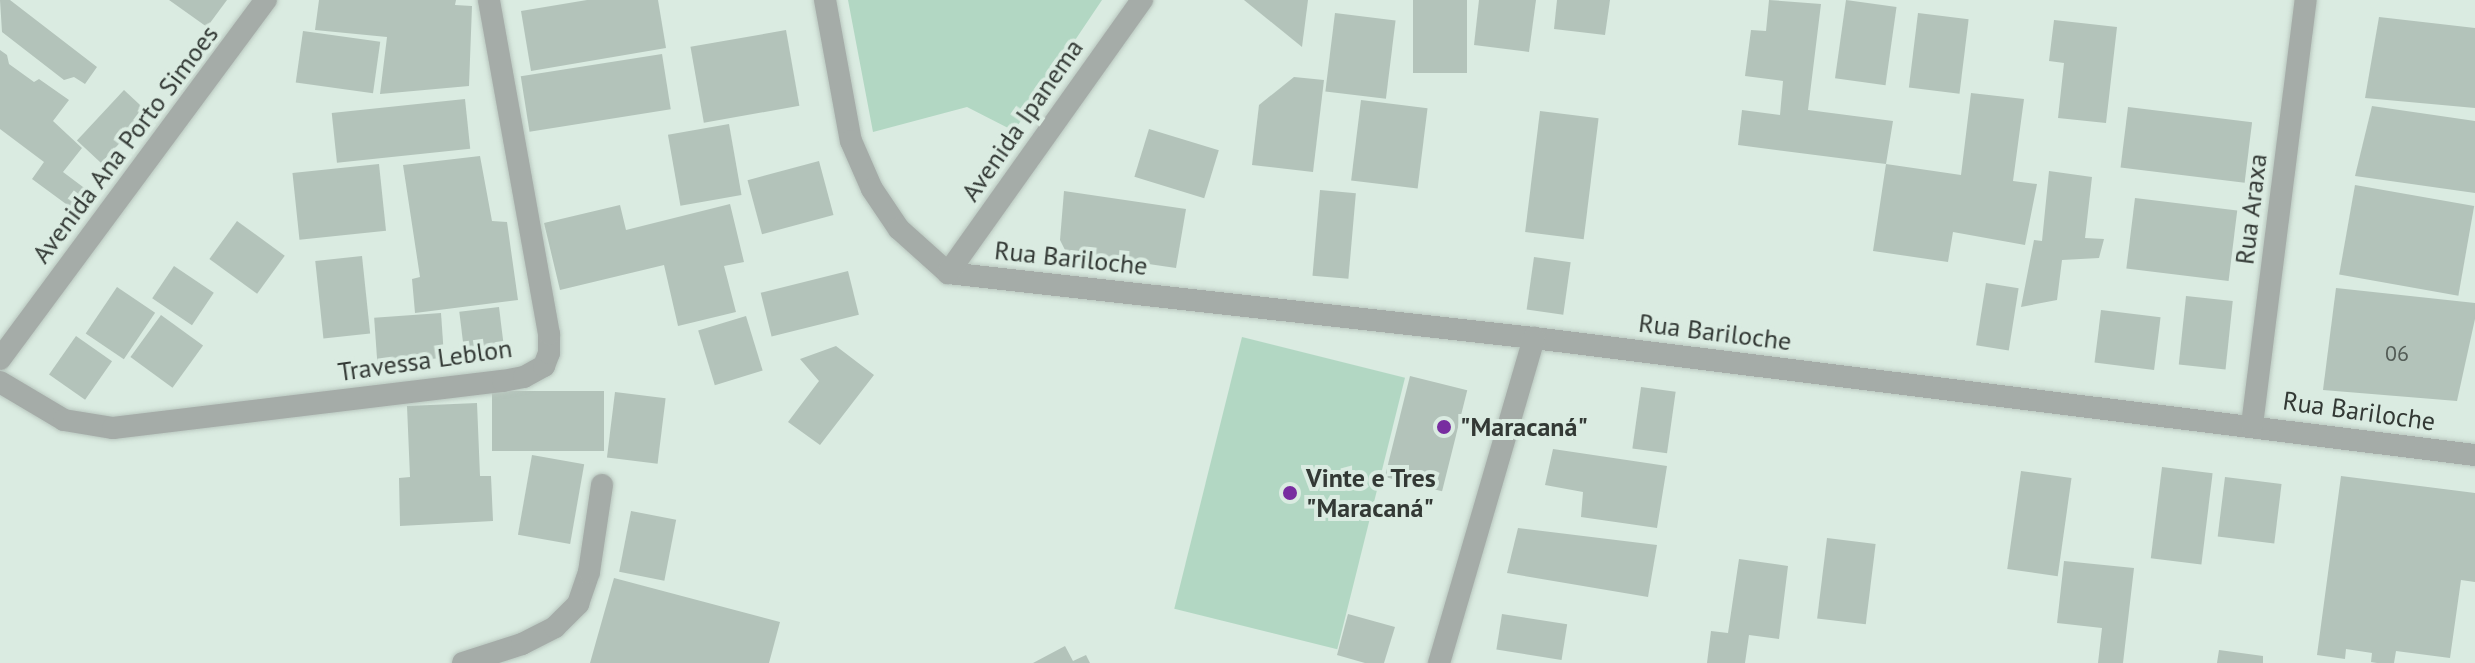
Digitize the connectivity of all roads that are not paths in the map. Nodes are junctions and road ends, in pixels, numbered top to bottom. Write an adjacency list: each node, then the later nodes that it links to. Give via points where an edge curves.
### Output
1 (266, 0): 8 (street, Avenida Ana Porto Simoes)
2 (489, 0): 9 (street, Travessa Leblon, via 549,334 544,366 503,381 113,428 64,420)
3 (825, 0): 6 (street, via 851,141 872,189 899,229)
4 (1142, 0): 6 (street, Avenida Ipanema)
5 (2306, 0): 10 (street, Rua Araxa)
6 (948, 273): 7 (street, Rua Bariloche)
7 (1534, 338): 10 (street, Rua Bariloche); 14 (street)
8 (0, 359)
9 (0, 382)
10 (2252, 425): 11 (street, Rua Bariloche)
11 (2475, 455)
12 (602, 485): 13 (street, via 589,572 578,604 555,627 522,644)
13 (463, 663)
14 (1439, 663)

